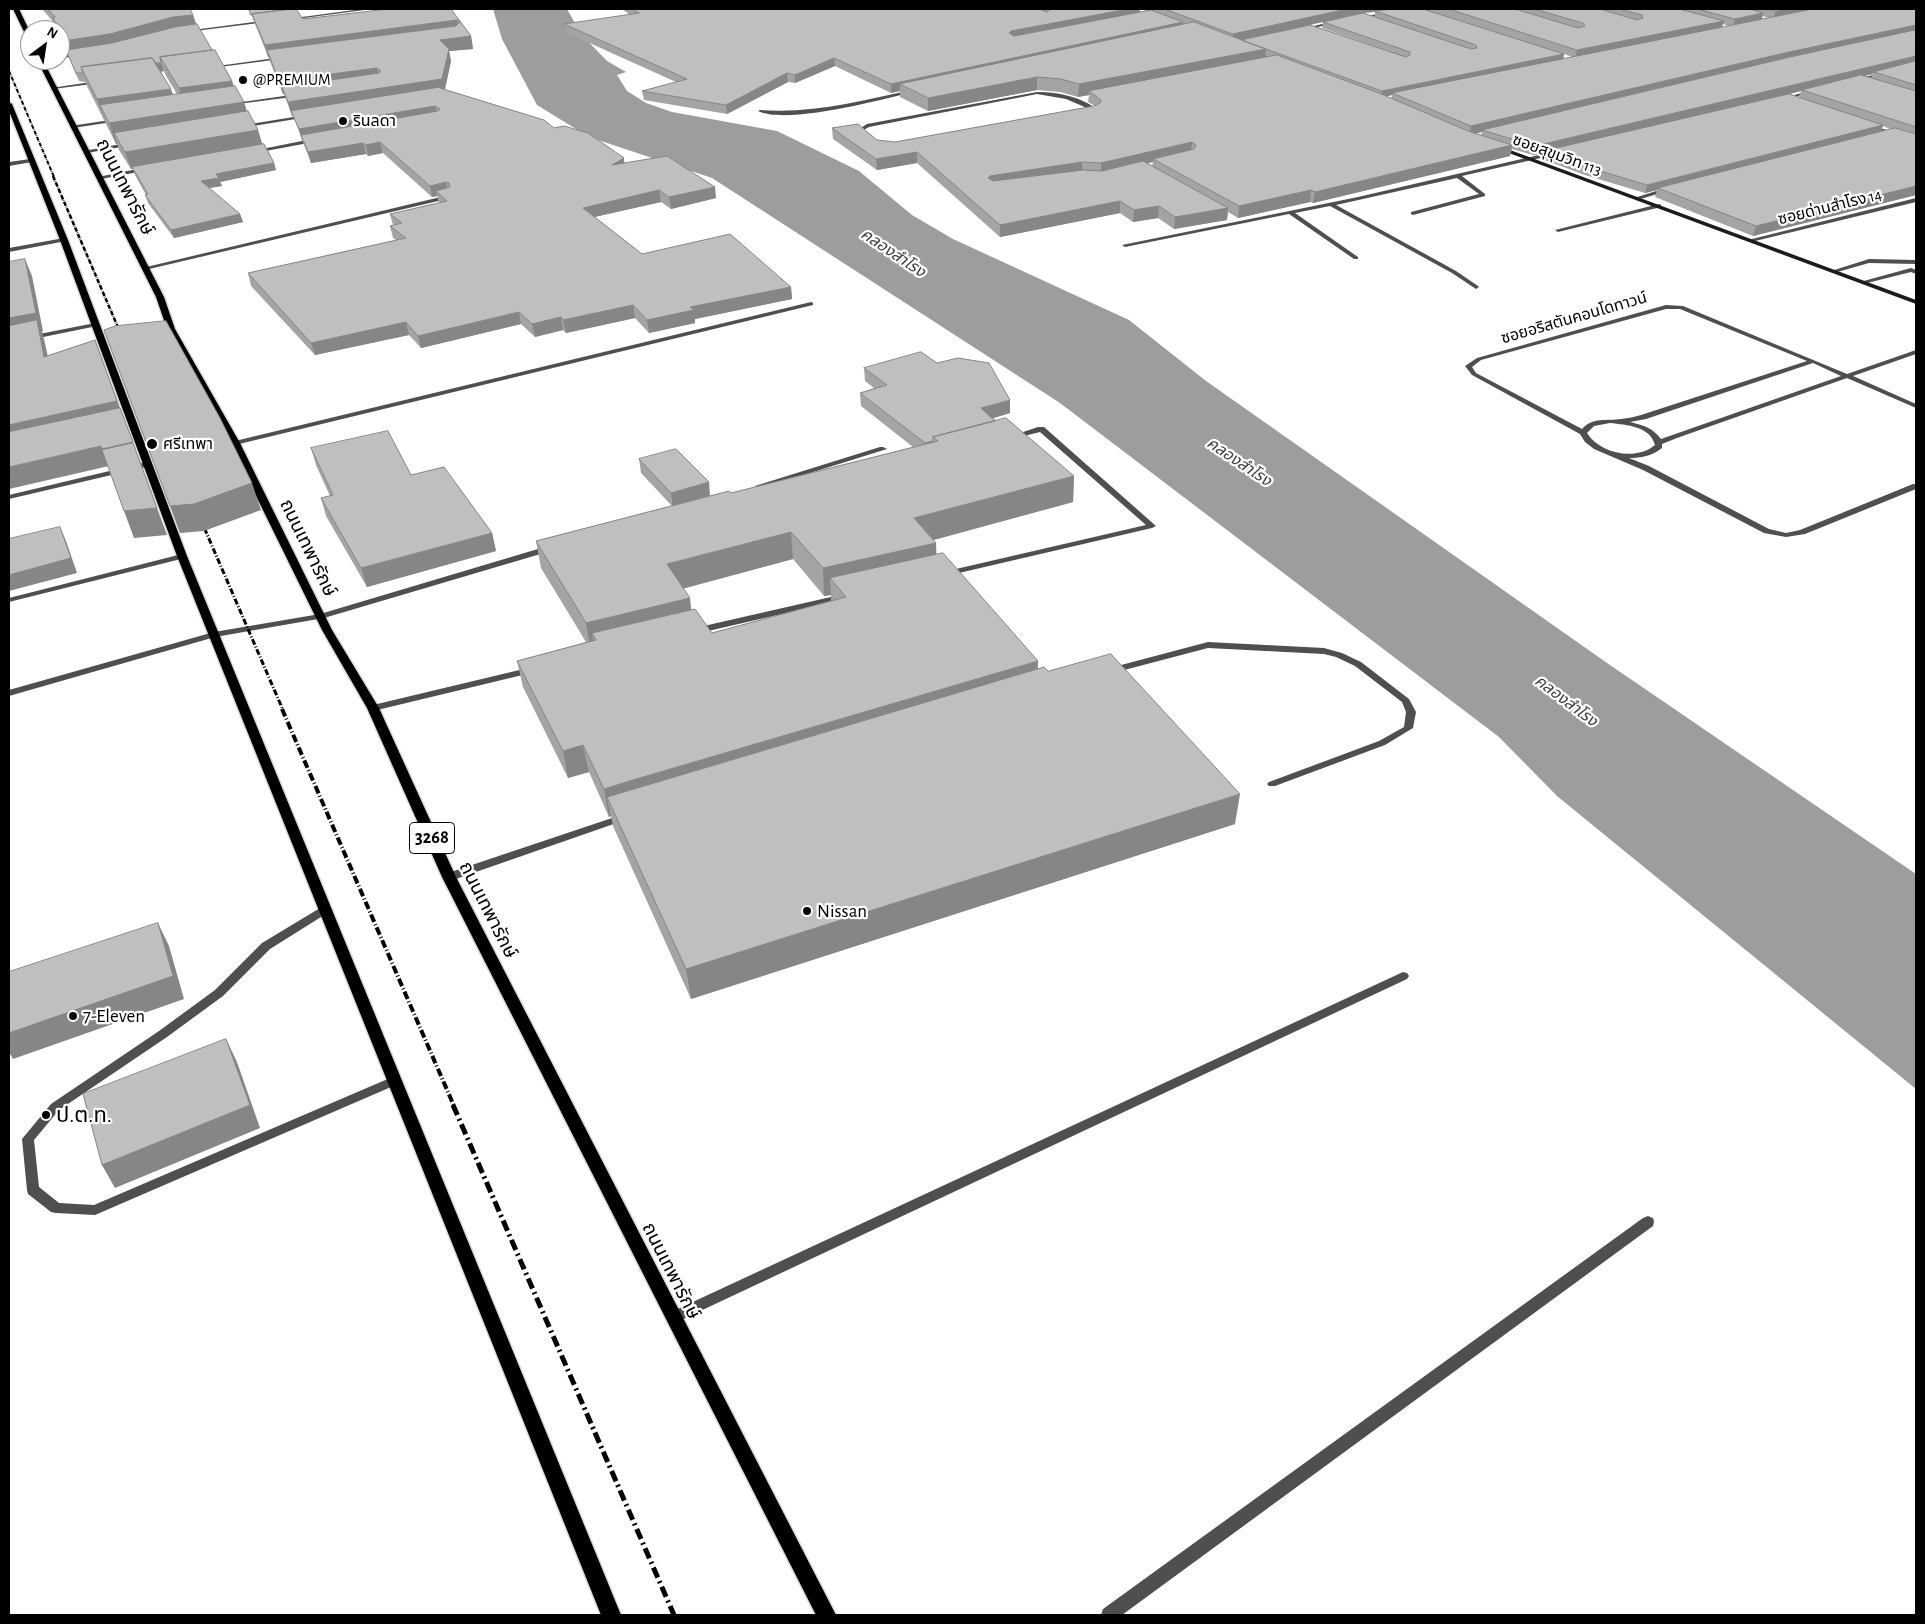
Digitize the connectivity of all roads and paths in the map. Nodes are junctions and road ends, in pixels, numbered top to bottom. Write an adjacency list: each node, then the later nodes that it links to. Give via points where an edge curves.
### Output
1 (370, 9): 9 (street)
2 (1133, 9): 5 (main road)
3 (1159, 9): 5 (street)
4 (1412, 9): 7 (street)
5 (1142, 14): 6 (main road)
6 (1152, 15)
7 (1362, 16): 8 (street); 12 (street)
8 (1354, 18)
9 (283, 19)
10 (274, 20): 15 (street)
11 (1345, 20): 13 (street)
12 (1380, 22)
13 (1310, 28): 14 (street); 16 (street)
14 (1319, 31)
15 (177, 32)
16 (1293, 32)
17 (86, 54): 18 (street)
18 (70, 56)
19 (290, 57): 20 (street)
20 (202, 68)
21 (45, 70): 27 (main road, ถนนเทพารักษ์ / 3268)
22 (1890, 72): 23 (street)
23 (1855, 80): 25 (street); 26 (street)
24 (103, 82): 27 (street)
25 (1847, 82)
26 (1864, 82)
27 (53, 88): 42 (main road, ถนนเทพารักษ์ / 3268)
28 (1821, 88): 31 (street)
29 (919, 90): 38 (street, via 812,113)
30 (302, 94): 36 (street)
31 (1788, 97): 33 (street); 34 (street)
32 (1087, 99): 35 (street)
33 (1778, 100)
34 (1796, 100)
35 (1078, 101): 35 (street, via 1037,93 867,126 859,131 881,148 894,149 1097,111)
36 (223, 105)
37 (10, 111): 54 (main road)
38 (760, 111)
39 (308, 115): 43 (street)
40 (119, 120): 42 (street)
41 (1866, 124): 44 (street)
42 (74, 126): 50 (main road, ถนนเทพารักษ์ / 3268)
43 (231, 128)
44 (1893, 133): 45 (street); 47 (street)
45 (1884, 136)
46 (323, 139): 51 (street)
47 (1916, 141)
48 (135, 143): 50 (street)
49 (1495, 147): 53 (main road, ซอยสุขุมวิท 113)
50 (86, 151): 58 (main road, ถนนเทพารักษ์ / 3268)
51 (245, 152)
52 (1559, 152): 53 (street)
53 (1532, 159): 57 (street); 61 (main road, ซอยสุขุมวิท 113)
54 (30, 161): 55 (street); 70 (main road)
55 (9, 164)
56 (159, 167): 58 (street)
57 (1458, 176): 63 (street); 66 (street, via 1483,195)
58 (101, 177): 76 (main road, ถนนเทพารักษ์ / 3268)
59 (1673, 188): 61 (street)
60 (449, 197): 76 (street)
61 (1636, 198): 64 (main road, ซอยสุขุมวิท 113)
62 (1916, 200): 71 (street, ซอยด่านสำโรง 14)
63 (1330, 204): 65 (street); 80 (street, via 1454,272)
64 (1659, 206): 69 (street); 71 (main road, ซอยสุขุมวิท 113)
65 (1290, 212): 68 (street); 74 (street)
66 (1413, 213)
67 (1230, 218): 68 (street)
68 (1238, 222): 72 (street)
69 (1558, 230)
70 (64, 240): 73 (street); 83 (main road)
71 (1751, 240): 77 (main road, ซอยสุขุมวิท 113)
72 (1124, 245)
73 (9, 250)
74 (1356, 258)
75 (1916, 262): 77 (street, via 1869,261)
76 (145, 268): 92 (main road, ถนนเทพารักษ์ / 3268, via 171,328)
77 (1834, 272): 79 (main road, ซอยสุขุมวิท 113)
78 (1916, 272): 79 (street, via 1911,270)
79 (1863, 282): 81 (main road, ซอยสุขุมวิท 113)
80 (1476, 288)
81 (1916, 302)
82 (811, 304): 92 (street)
83 (95, 325): 84 (street); 96 (main road, via 128,423)
84 (9, 342)
85 (1916, 352): 87 (street, ซอยอริสตันคอนโดทาวน์)
86 (1813, 361): 87 (street, ซอยอริสตันคอนโดทาวน์); 89 (street, via 1643,417); 90 (street, ซอยอริสตันคอนโดทาวน์, via 1696,311 1666,306 1479,359 1468,366 1474,374)
87 (1850, 376): 88 (street, ซอยอริสตันคอนโดทาวน์); 93 (street, ซอยอริสตันคอนโดทาวน์)
88 (1916, 406)
89 (1618, 422): 90 (street, via 1591,424); 93 (street, via 1645,429 1654,434)
90 (1583, 433): 95 (street, ซอยอริสตันคอนโดทาวน์, via 1591,444)
91 (1003, 440): 102 (street, via 1041,429 1152,526)
92 (235, 443): 105 (main road, ถนนเทพารักษ์ / 3268)
93 (1659, 443): 95 (street, ซอยอริสตันคอนโดทาวน์, via 1648,454)
94 (882, 449): 98 (street)
95 (1611, 453): 97 (street, ซอยอริสตันคอนโดทาวน์, via 1767,531 1786,535 1802,532)
96 (147, 464): 99 (street); 101 (main road)
97 (1916, 486)
98 (749, 489)
99 (9, 497)
100 (558, 546): 105 (street)
101 (182, 556): 104 (street); 107 (main road)
102 (938, 576)
103 (851, 595): 106 (street)
104 (9, 600)
105 (321, 616): 107 (street); 111 (main road, ถนนเทพารักษ์ / 3268)
106 (688, 633)
107 (214, 635): 110 (street); 115 (main road)
108 (545, 667): 111 (street)
109 (1104, 672): 112 (street, via 1208,645 1324,651 1358,664 1406,701 1411,712 1408,728 1382,742)
110 (9, 693)
111 (373, 708): 114 (main road, ถนนเทพารักษ์ / 3268)
112 (1272, 784)
113 (632, 814): 114 (street)
114 (450, 877): 119 (main road, ถนนเทพารักษ์ / 3268)
115 (325, 909): 117 (main road); 117 (street, via 266,946 219,993 55,1107 28,1139 33,1190 56,1208 95,1210)
116 (1403, 976): 119 (street)
117 (394, 1081): 120 (main road)
118 (1648, 1222): 122 (street)
119 (674, 1317): 121 (main road, ถนนเทพารักษ์ / 3268)
120 (610, 1615)
121 (826, 1615)
122 (1109, 1615)

